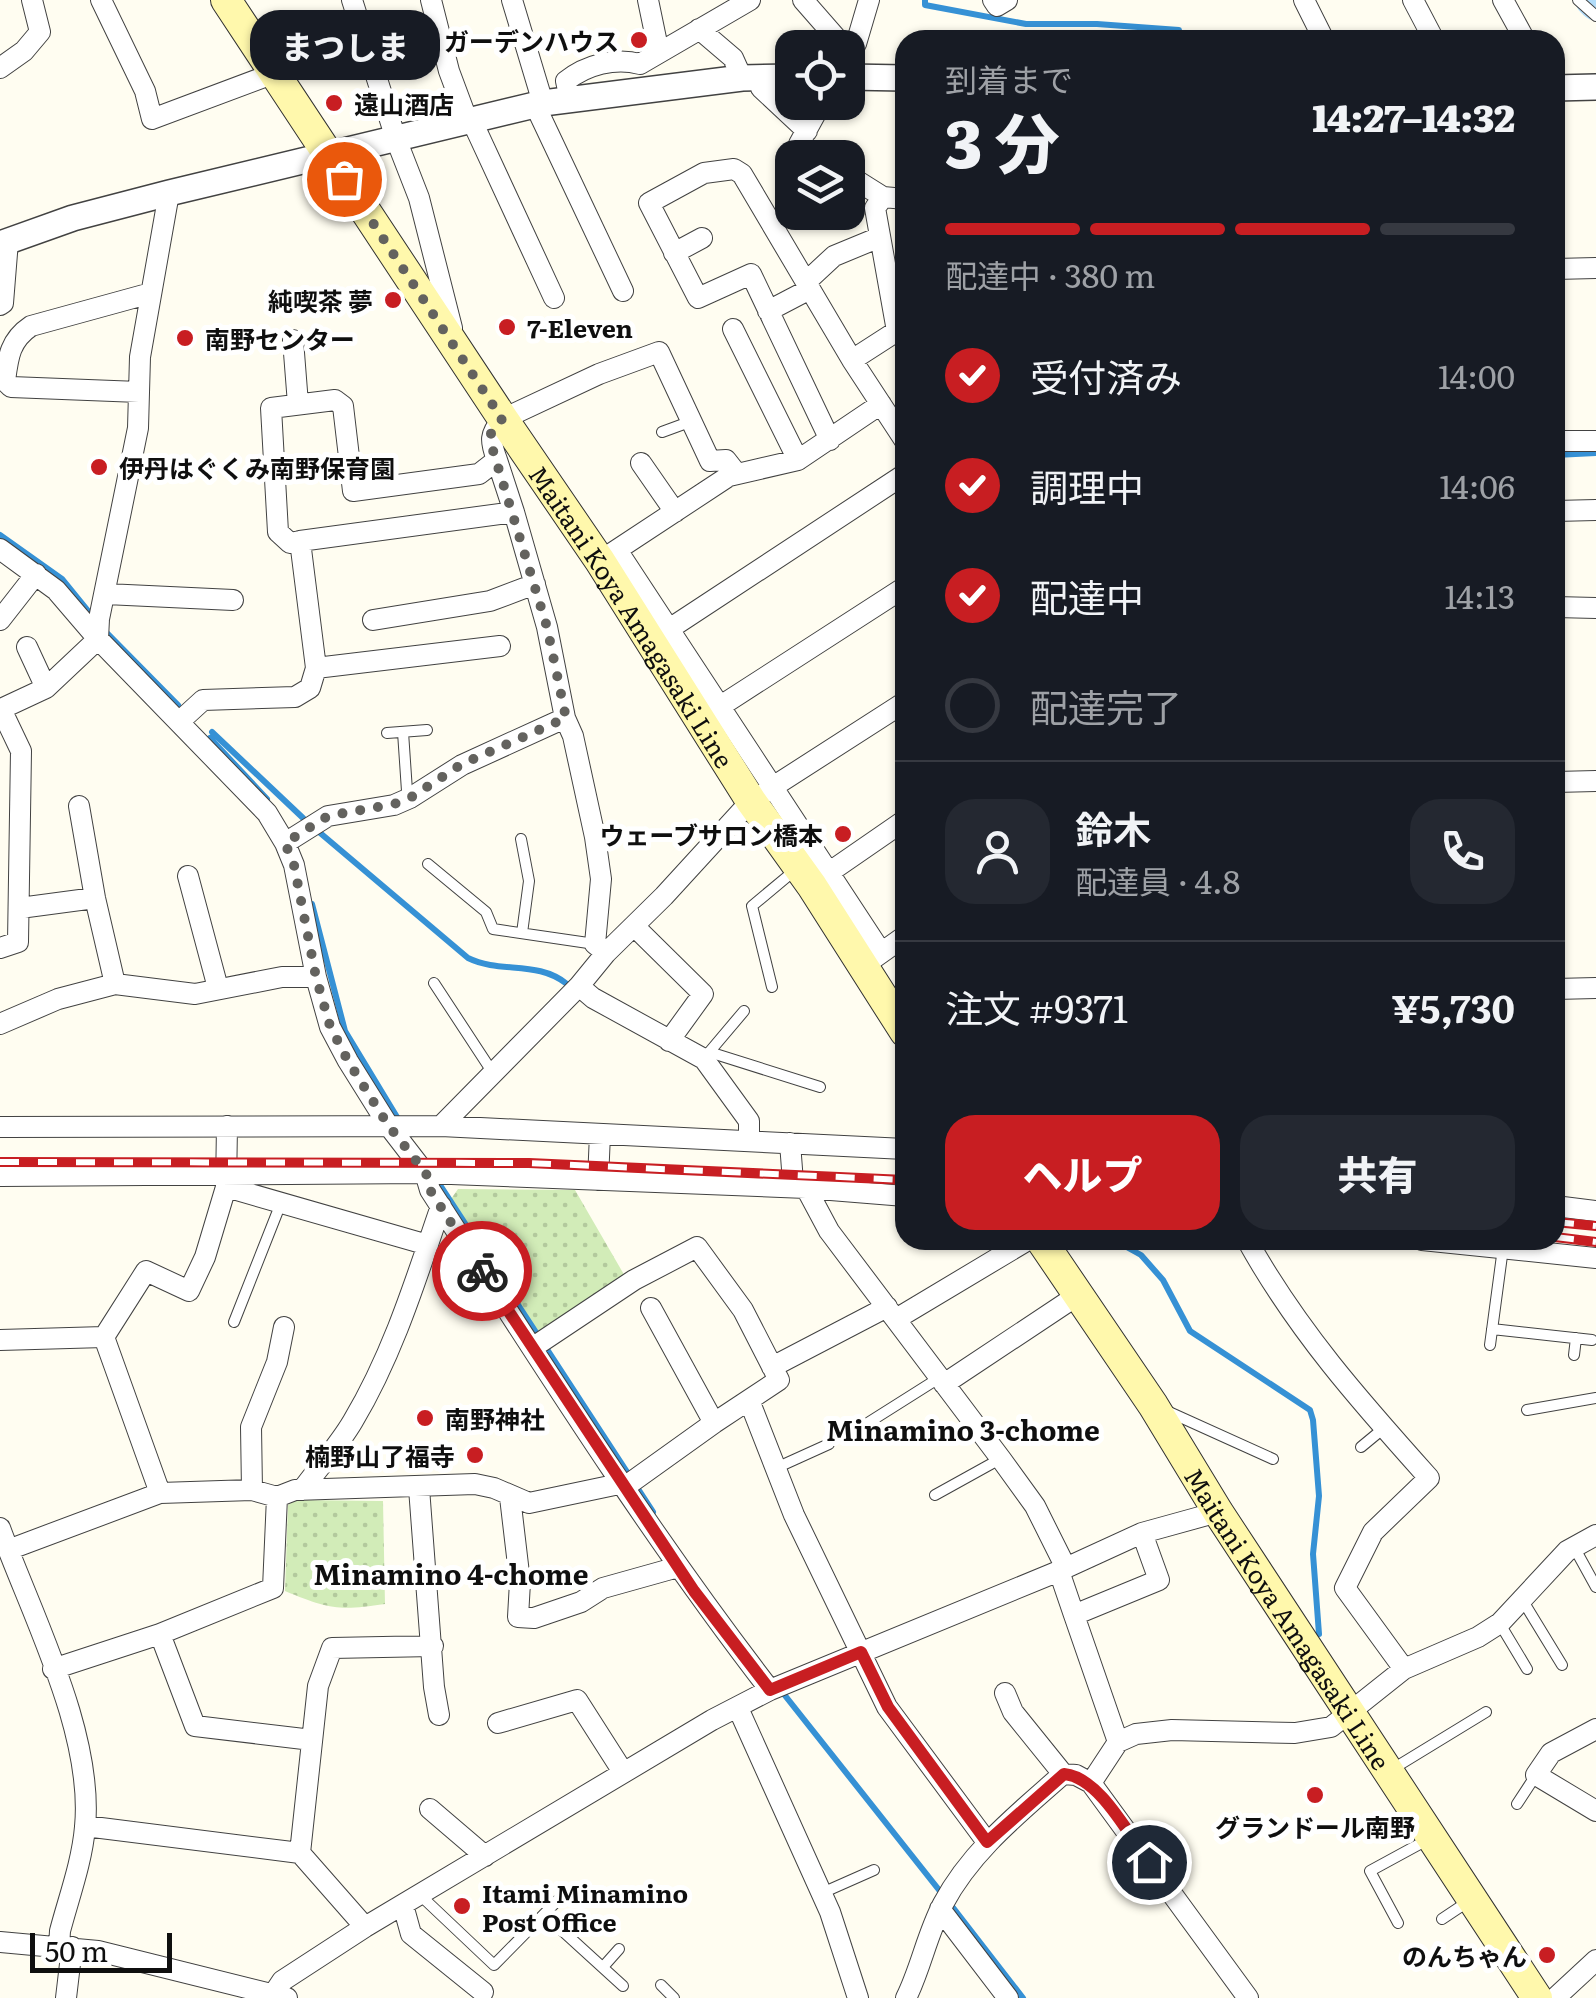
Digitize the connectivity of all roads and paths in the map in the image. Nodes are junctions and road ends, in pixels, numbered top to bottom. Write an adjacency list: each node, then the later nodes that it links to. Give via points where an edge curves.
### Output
1 (32, 0): 26 (street, via 40,32)
2 (100, 0): 27 (street, via 152,119)
3 (226, 0): 27 (main road, Maitani Koya Amagasaki Line)
4 (352, 0): 40 (street)
5 (431, 0): 38 (street)
6 (512, 0): 36 (street)
7 (648, 0): 24 (street)
8 (750, 0): 18 (street)
9 (803, 0): 19 (street)
10 (869, 0): 20 (street)
11 (993, 0): 12 (street, via 997,6)
12 (1007, 0)
13 (1304, 0): 21 (street)
14 (1504, 0): 23 (street)
15 (1578, 0): 17 (lane)
16 (1415, 1): 22 (street)
17 (1596, 16)
18 (699, 28): 24 (street); 29 (street)
19 (830, 30)
20 (860, 30)
21 (1319, 30)
22 (1429, 30)
23 (1520, 30)
24 (660, 53): 25 (street, via 640,64)
25 (606, 64): 34 (street); 35 (street, via 566,81)
26 (0, 68)
27 (275, 74): 42 (main road, Maitani Koya Amagasaki Line)
28 (865, 77): 31 (street)
29 (751, 78): 30 (street); 34 (street); 39 (street)
30 (775, 78)
31 (895, 78)
32 (1596, 87): 33 (street)
33 (1565, 88)
34 (622, 93): 35 (street)
35 (570, 100): 36 (street)
36 (539, 104): 38 (street); 54 (street, via 622,264)
37 (812, 120): 39 (street)
38 (470, 121): 40 (street); 56 (street, via 520,202 549,268)
39 (806, 130): 41 (street)
40 (396, 139): 42 (street); 63 (street)
41 (801, 140)
42 (327, 153): 44 (street); 63 (main road, Maitani Koya Amagasaki Line)
43 (865, 186): 45 (street)
44 (169, 192): 49 (street); 55 (street)
45 (883, 197): 46 (street); 47 (street, via 875,208)
46 (895, 198)
47 (880, 236): 53 (street, via 834,256); 59 (street)
48 (702, 238): 50 (street)
49 (4, 242): 57 (street)
50 (674, 253): 53 (street, via 649,204 704,173 734,169); 58 (street, via 698,298 750,274)
51 (1596, 268): 52 (street)
52 (1565, 270)
53 (808, 286): 58 (street); 64 (street)
54 (623, 291)
55 (151, 294): 65 (street); 65 (street, via 32,326 18,336 5,381 11,388)
56 (554, 298)
57 (0, 305)
58 (768, 312): 72 (street)
59 (895, 320)
60 (734, 330): 76 (street)
61 (895, 332): 64 (street)
62 (293, 340): 66 (street)
63 (457, 348): 68 (main road, Maitani Koya Amagasaki Line)
64 (852, 360): 67 (street)
65 (139, 392): 90 (street)
66 (298, 404): 75 (street, via 336,400 342,406 353,491 479,474); 84 (street, via 271,408 278,532)
67 (881, 404): 70 (street); 72 (street)
68 (502, 419): 69 (street, via 660,352); 75 (street, via 491,432); 86 (main road, Maitani Koya Amagasaki Line)
69 (692, 421): 71 (lane); 78 (street, via 710,461 726,460)
70 (895, 425)
71 (662, 432)
72 (830, 440): 76 (street)
73 (1565, 441): 74 (street)
74 (1596, 441)
75 (497, 460): 82 (street)
76 (798, 460): 78 (street)
77 (640, 463): 83 (street)
78 (737, 474): 83 (street)
79 (895, 481): 96 (street)
80 (1596, 510): 81 (street)
81 (1565, 511)
82 (514, 512): 84 (street); 88 (street)
83 (674, 512): 86 (street)
84 (300, 541): 100 (street)
85 (0, 549): 87 (street)
86 (609, 555): 96 (main road, Maitani Koya Amagasaki Line)
87 (36, 574): 94 (street); 97 (street)
88 (535, 584): 95 (street, via 490,601); 104 (street)
89 (895, 593): 102 (street)
90 (106, 594): 91 (street); 97 (street)
91 (223, 605)
92 (1565, 607): 93 (street)
93 (1596, 608)
94 (0, 620)
95 (374, 620)
96 (659, 636): 102 (street); 111 (main road, Maitani Koya Amagasaki Line)
97 (98, 639): 101 (street); 105 (street)
98 (500, 646): 100 (street)
99 (27, 647): 101 (street)
100 (316, 668): 105 (street, via 310,688 295,697 203,700)
101 (46, 688): 121 (street, via 2,709 21,751)
102 (719, 707): 111 (street)
103 (895, 708): 111 (street)
104 (566, 718): 112 (street, via 462,764); 126 (street, via 597,851)
105 (180, 721): 116 (street, via 266,813)
106 (427, 730): 107 (lane)
107 (403, 732): 108 (lane); 112 (lane)
108 (387, 733)
109 (1565, 782): 110 (street)
110 (1596, 782)
111 (763, 794): 118 (main road, Maitani Koya Amagasaki Line); 122 (street)
112 (410, 798): 116 (street, via 328,816)
113 (76, 817): 120 (street)
114 (895, 826): 118 (street)
115 (521, 839): 123 (lane, via 529,881)
116 (285, 843): 130 (street)
117 (428, 864): 123 (lane, via 486,912 492,929)
118 (814, 875): 127 (main road, Maitani Koya Amagasaki Line); 129 (lane, via 752,906)
119 (188, 876): 135 (street)
120 (95, 898): 121 (street); 132 (street)
121 (20, 908): 125 (street, via 18,942)
122 (634, 926): 126 (street); 141 (street, via 703,994)
123 (522, 933): 126 (lane)
124 (895, 943): 127 (street)
125 (0, 948)
126 (600, 948): 133 (street)
127 (872, 959): 138 (main road, Maitani Koya Amagasaki Line)
128 (782, 962): 129 (lane)
129 (766, 964): 134 (lane)
130 (316, 977): 135 (street); 147 (street, via 330,1026)
131 (434, 983): 144 (lane)
132 (115, 984): 135 (street, via 195,994); 140 (street)
133 (579, 986): 141 (street); 144 (street)
134 (772, 987)
135 (218, 988)
136 (1596, 988): 137 (street)
137 (1565, 989)
138 (895, 1010)
139 (744, 1012): 142 (lane)
140 (0, 1024)
141 (669, 1041): 142 (street)
142 (706, 1056): 145 (lane); 152 (street, via 749,1122)
143 (792, 1063): 145 (lane)
144 (493, 1073): 149 (street)
145 (787, 1077): 146 (lane)
146 (820, 1087)
147 (388, 1125): 148 (street); 149 (street); 155 (street)
148 (226, 1126): 150 (street); 158 (street)
149 (441, 1126): 151 (street)
150 (0, 1127)
151 (600, 1134): 152 (street); 157 (street)
152 (750, 1141): 153 (street)
153 (790, 1143): 154 (street); 159 (street, via 793,1182)
154 (895, 1148)
155 (426, 1173): 157 (street); 158 (street); 162 (street)
156 (0, 1176): 158 (street)
157 (598, 1180): 159 (street)
158 (226, 1181): 161 (street); 178 (street, via 188,1291 146,1271)
159 (806, 1188): 160 (street); 174 (street, via 829,1231)
160 (895, 1195)
161 (280, 1203): 165 (street); 175 (lane)
162 (441, 1206): 165 (street); 183 (street)
163 (1565, 1207): 164 (street)
164 (1596, 1211)
165 (428, 1245): 202 (street, via 368,1393)
166 (1009, 1250): 174 (street)
167 (1048, 1250): 172 (main road, Maitani Koya Amagasaki Line)
168 (1252, 1250): 193 (street, via 1304,1334)
169 (1502, 1250): 177 (lane)
170 (1521, 1250): 171 (street)
171 (1596, 1258)
172 (1078, 1296): 186 (street); 189 (main road, Maitani Koya Amagasaki Line)
173 (651, 1308): 191 (street)
174 (892, 1313): 185 (street); 186 (street)
175 (234, 1322)
176 (284, 1327): 201 (street, via 251,1427)
177 (1492, 1328): 179 (lane); 182 (lane)
178 (104, 1338): 180 (street); 203 (street)
179 (1576, 1338): 181 (lane); 184 (lane)
180 (0, 1340)
181 (1592, 1340)
182 (1490, 1344)
183 (532, 1348): 185 (street, via 696,1247 743,1310); 199 (street)
184 (1574, 1355)
185 (772, 1367): 188 (street, via 779,1380)
186 (942, 1380): 192 (lane); 196 (street)
187 (1596, 1398): 190 (lane)
188 (749, 1400): 191 (street); 198 (street)
189 (1153, 1405): 197 (lane); 207 (main road, Maitani Koya Amagasaki Line)
190 (1527, 1410)
191 (714, 1423): 199 (street)
192 (863, 1426)
193 (1384, 1428): 195 (lane); 224 (street, via 1429,1478 1373,1532 1345,1588)
194 (829, 1444): 198 (lane)
195 (1361, 1447)
196 (1001, 1458): 204 (lane); 214 (street, via 1034,1506)
197 (1273, 1459)
198 (776, 1468): 221 (street)
199 (625, 1485): 206 (street, via 529,1503); 213 (street)
200 (420, 1488): 202 (street); 206 (street, via 476,1484); 220 (street)
201 (252, 1490): 203 (street); 205 (street)
202 (302, 1490): 205 (street)
203 (160, 1493): 212 (street)
204 (935, 1495)
205 (276, 1497): 219 (street, via 273,1588)
206 (510, 1497): 213 (street, via 518,1617 534,1618 603,1588)
207 (1218, 1512): 209 (street); 229 (main road, Maitani Koya Amagasaki Line)
208 (0, 1528): 212 (street)
209 (1142, 1532): 214 (street); 217 (street, via 1159,1580)
210 (1596, 1534): 211 (street)
211 (1574, 1548): 215 (lane); 216 (street)
212 (8, 1550): 223 (street)
213 (678, 1567): 226 (street)
214 (1062, 1569): 217 (street); 221 (street)
215 (1596, 1587)
216 (1523, 1601): 218 (street); 222 (lane)
217 (1074, 1615): 235 (street)
218 (1500, 1623): 224 (street); 225 (lane)
219 (160, 1634): 223 (street); 234 (street, via 194,1726)
220 (432, 1646): 231 (street); 234 (street, via 332,1648 318,1686)
221 (861, 1652): 226 (street); 246 (street, via 888,1707)
222 (1562, 1665)
223 (53, 1669): 244 (street, via 82,1759)
224 (1404, 1669): 229 (street)
225 (1527, 1669)
226 (770, 1690): 228 (street)
227 (1005, 1693): 238 (street)
228 (738, 1708): 237 (street); 250 (street)
229 (1352, 1712): 235 (street, via 1316,1732 1172,1730); 236 (main road, Maitani Koya Amagasaki Line)
230 (1486, 1712): 236 (lane)
231 (439, 1715)
232 (498, 1723): 237 (street, via 577,1700)
233 (1596, 1728): 239 (street, via 1551,1753)
234 (312, 1740): 247 (street)
235 (1118, 1742): 240 (street)
236 (1390, 1770): 245 (main road, Maitani Koya Amagasaki Line)
237 (624, 1772): 248 (street)
238 (1064, 1774): 240 (street); 246 (street)
239 (1536, 1775): 241 (lane); 243 (street)
240 (1091, 1783): 273 (street)
241 (1517, 1804)
242 (430, 1810): 248 (street)
243 (1596, 1811)
244 (86, 1826): 247 (street); 260 (street, via 60,1930)
245 (1434, 1836): 251 (main road, Maitani Koya Amagasaki Line); 257 (lane, via 1370,1871)
246 (987, 1842): 254 (street)
247 (300, 1852): 258 (street)
248 (485, 1856): 252 (street)
249 (874, 1870): 250 (lane)
250 (822, 1893): 270 (street)
251 (1474, 1898): 256 (lane); 274 (main road, Maitani Koya Amagasaki Line)
252 (411, 1900): 255 (lane, via 494,1965); 258 (street); 266 (street, via 410,1934)
253 (558, 1900): 255 (lane)
254 (940, 1909): 271 (street); 272 (street)
255 (544, 1914): 263 (lane)
256 (1442, 1919)
257 (1398, 1923)
258 (366, 1927): 267 (street, via 282,1981)
259 (0, 1942): 260 (street)
260 (66, 1947): 267 (street); 268 (street)
261 (619, 1949): 263 (lane)
262 (1596, 1960): 275 (street)
263 (604, 1968): 265 (lane)
264 (660, 1985): 269 (lane)
265 (624, 1986)
266 (483, 1992)
267 (281, 1996)
268 (66, 1998)
269 (674, 1998)
270 (858, 1998)
271 (907, 1998)
272 (1008, 1998)
273 (1248, 1998)
274 (1538, 1998)
275 (1555, 1998)

